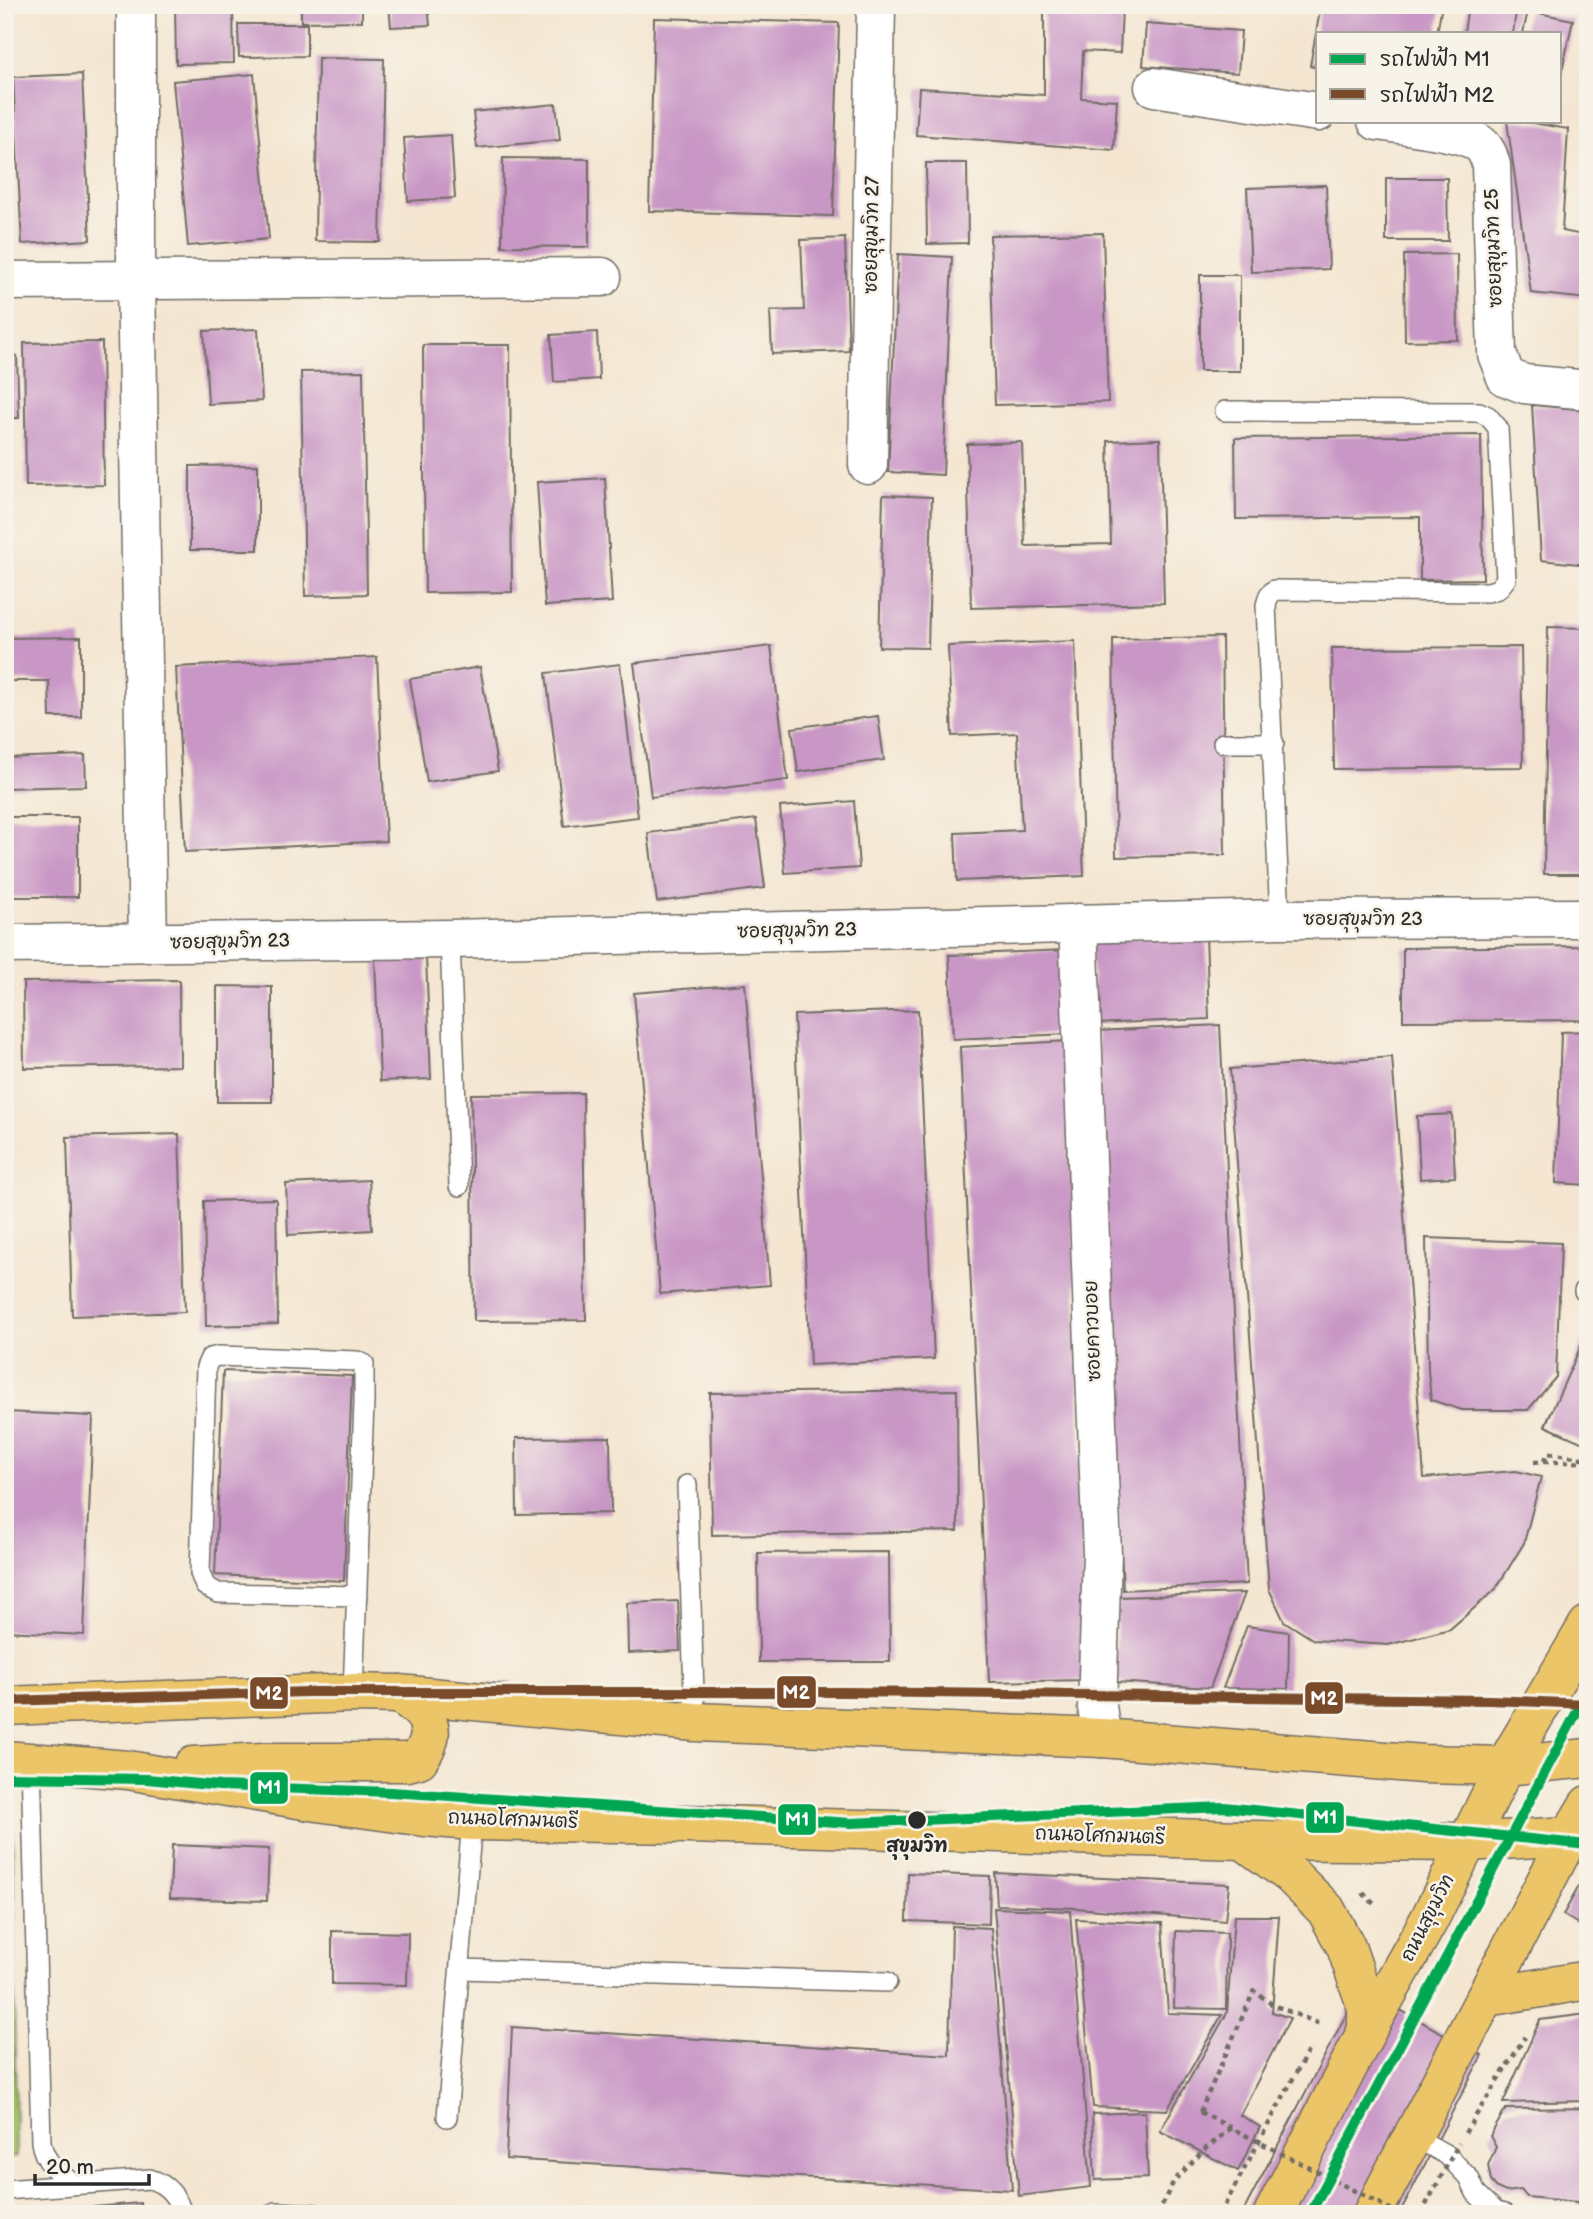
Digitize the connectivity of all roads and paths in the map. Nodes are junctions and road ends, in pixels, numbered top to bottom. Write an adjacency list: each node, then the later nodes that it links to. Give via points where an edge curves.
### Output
1 (136, 5): 7 (street)
2 (876, 5): 11 (street, ซอยสุขุมวิท 27)
3 (1154, 87): 4 (street)
4 (1316, 112)
5 (1384, 122): 9 (street, ซอยสุขุมวิท 25, via 1447,131 1480,144 1487,153 1497,354 1506,377 1524,384)
6 (602, 277): 7 (street)
7 (136, 279): 8 (street); 18 (street)
8 (5, 281)
9 (1588, 390)
10 (1225, 411): 13 (lane, via 1479,412 1498,428 1506,579 1488,592 1274,590 1266,605)
11 (868, 465)
12 (1223, 743): 13 (lane)
13 (1274, 743): 15 (lane)
14 (1588, 918): 15 (street, ซอยสุขุมวิท 23)
15 (1280, 919): 16 (street, ซอยสุขุมวิท 23)
16 (1078, 923): 17 (street, ซอยสุขุมวิท 23); 30 (street, ซอยคาวบอย, via 1102,1554 1097,1707)
17 (450, 939): 18 (street, ซอยสุขุมวิท 23); 20 (lane)
18 (148, 943): 19 (street, ซอยสุขุมวิท 23)
19 (5, 944)
20 (458, 1185)
21 (1534, 1462): 22 (path)
22 (1588, 1462)
23 (687, 1485): 29 (lane)
24 (357, 1596): 24 (lane, via 364,1364 210,1358 206,1367 201,1573 205,1586 218,1593); 26 (lane)
25 (1588, 1625): 33 (main road, ถนนสุขุมวิท)
26 (353, 1693): 27 (main road); 28 (main road)
27 (399, 1694): 29 (main road); 34 (main road, via 418,1706 427,1719 430,1733 419,1759)
28 (5, 1706)
29 (695, 1722): 30 (main road)
30 (1102, 1738): 33 (main road, via 1423,1764)
31 (1588, 1758): 33 (main road)
32 (18, 1761): 34 (main road, ถนนอโศกมนตรี); 51 (lane, via 42,2151 52,2168)
33 (1506, 1766): 38 (main road, ถนนสุขุมวิท)
34 (128, 1770): 35 (main road, ถนนอโศกมนตรี)
35 (472, 1821): 37 (main road, ถนนอโศกมนตรี); 39 (lane)
36 (1582, 1825): 38 (main road, ถนนอโศกมนตรี); 42 (main road)
37 (1243, 1840): 38 (main road, ถนนอโศกมนตรี); 44 (main road, via 1291,1875 1326,1910 1346,1947 1367,2008)
38 (1466, 1842): 44 (main road, ถนนสุขุมวิท, via 1429,1920)
39 (460, 1969): 41 (lane); 47 (lane)
40 (1588, 1980): 42 (main road)
41 (887, 1982)
42 (1487, 1997): 49 (main road)
43 (1320, 2024): 48 (path, bridge, via 1273,2006 1254,1992 1200,2112)
44 (1367, 2030): 58 (main road, ถนนสุขุมวิท)
45 (1525, 2038): 61 (path, bridge)
46 (1309, 2049): 50 (path)
47 (447, 2117)
48 (1231, 2128): 50 (path, bridge); 56 (path, via 1174,2181)
49 (1413, 2136): 59 (main road); 62 (lane, via 1447,2155 1469,2178 1476,2193)
50 (1260, 2142): 57 (path); 60 (path, bridge)
51 (75, 2184): 52 (lane); 53 (lane, via 155,2180 173,2195)
52 (5, 2190)
53 (182, 2214)
54 (272, 2214): 55 (lane)
55 (316, 2214)
56 (1157, 2214)
57 (1220, 2214)
58 (1273, 2214)
59 (1372, 2214)
60 (1400, 2214)
61 (1421, 2214)
62 (1504, 2214)

